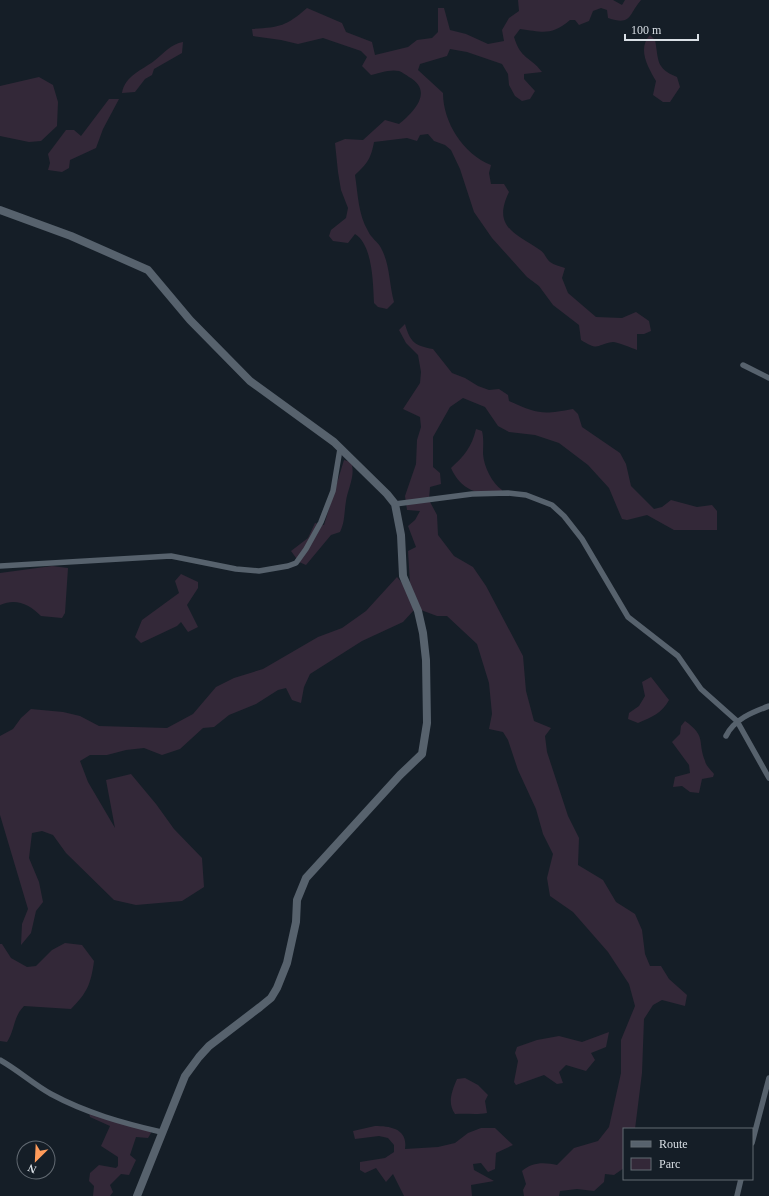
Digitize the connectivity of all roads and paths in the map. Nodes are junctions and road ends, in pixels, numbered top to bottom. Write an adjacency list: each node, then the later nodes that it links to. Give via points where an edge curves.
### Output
1 (0, 210): 4 (street, via 71,236 148,270 190,320 250,381)
2 (743, 365): 3 (street)
3 (769, 378)
4 (340, 449): 5 (street); 6 (street, via 333,491 321,522 296,563 288,566 259,571 171,556)
5 (395, 504): 8 (street, via 472,494 508,493 526,495 552,505 582,539 628,617 678,656 701,689); 13 (street, via 401,535 403,576 418,611 426,660 427,723 422,754 306,878 297,900 296,922 287,963 274,994 199,1057 185,1076)
6 (0, 566)
7 (769, 706): 8 (street)
8 (737, 721): 9 (street); 10 (street)
9 (726, 736)
10 (769, 778)
11 (0, 1060): 13 (street, via 50,1094 78,1108)
12 (769, 1078): 14 (street)
13 (162, 1132): 16 (street)
14 (753, 1138)
15 (741, 1180): 17 (street)
16 (137, 1196)
17 (737, 1196)

